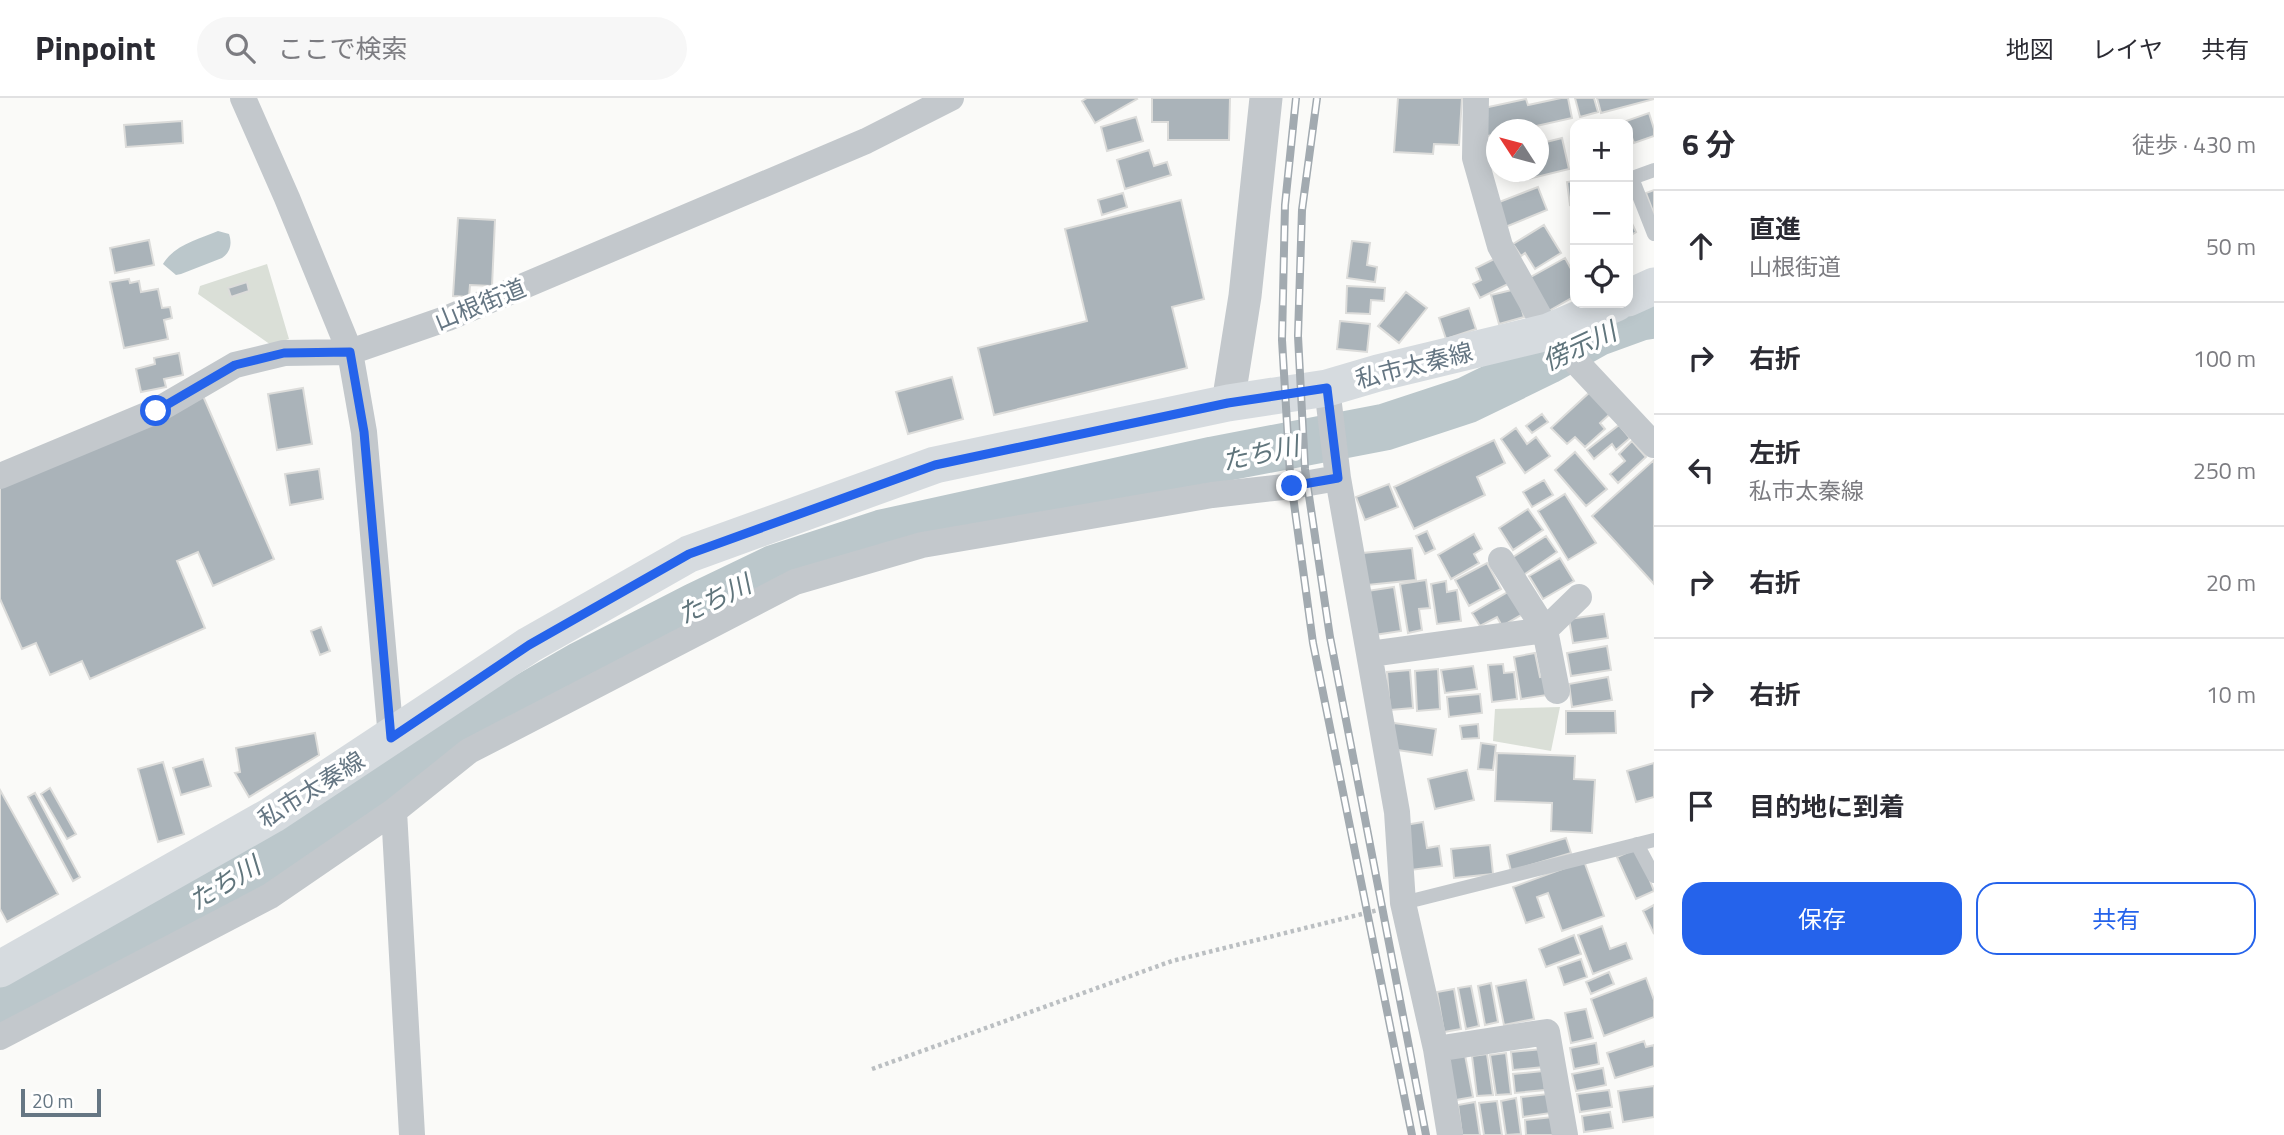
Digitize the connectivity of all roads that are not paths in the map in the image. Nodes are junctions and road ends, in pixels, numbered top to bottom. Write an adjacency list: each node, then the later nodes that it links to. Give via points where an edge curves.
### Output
1 (243, 98): 11 (street)
2 (951, 98): 11 (street, 山根街道, via 866,141 448,318)
3 (1266, 98): 13 (street, via 1245,296)
4 (1476, 98): 10 (street, via 1475,158 1500,246)
5 (1654, 170): 6 (lane, via 1632,178)
6 (1654, 234)
7 (1654, 286): 8 (main road)
8 (1633, 296)
9 (1610, 308): 10 (main road, 私市太秦線)
10 (1561, 346): 12 (main road, 私市太秦線, via 1378,373); 14 (street)
11 (350, 352): 15 (street, 山根街道, via 284,353 235,365 156,411); 22 (street, via 364,432)
12 (1328, 397): 13 (main road, 私市太秦線); 16 (street)
13 (1228, 403): 22 (main road, 私市太秦線, via 935,465 689,554 529,645)
14 (1654, 445)
15 (0, 476)
16 (1338, 478): 20 (street); 23 (street, via 922,545 795,582 469,751)
17 (1501, 560): 19 (street)
18 (1579, 597): 19 (street)
19 (1545, 630): 20 (street); 21 (street)
20 (1370, 653): 27 (street, via 1397,812)
21 (1557, 691)
22 (391, 738): 28 (main road, 私市太秦線, via 272,815)
23 (394, 811): 29 (street, via 270,895); 31 (street)
24 (1654, 840): 25 (lane)
25 (1637, 844): 26 (lane); 27 (lane)
26 (1654, 876)
27 (1403, 903): 30 (street)
28 (0, 969)
29 (0, 1037)
30 (1436, 1049): 32 (street); 33 (street, via 1547,1032)
31 (412, 1135)
32 (1450, 1135)
33 (1565, 1135)

